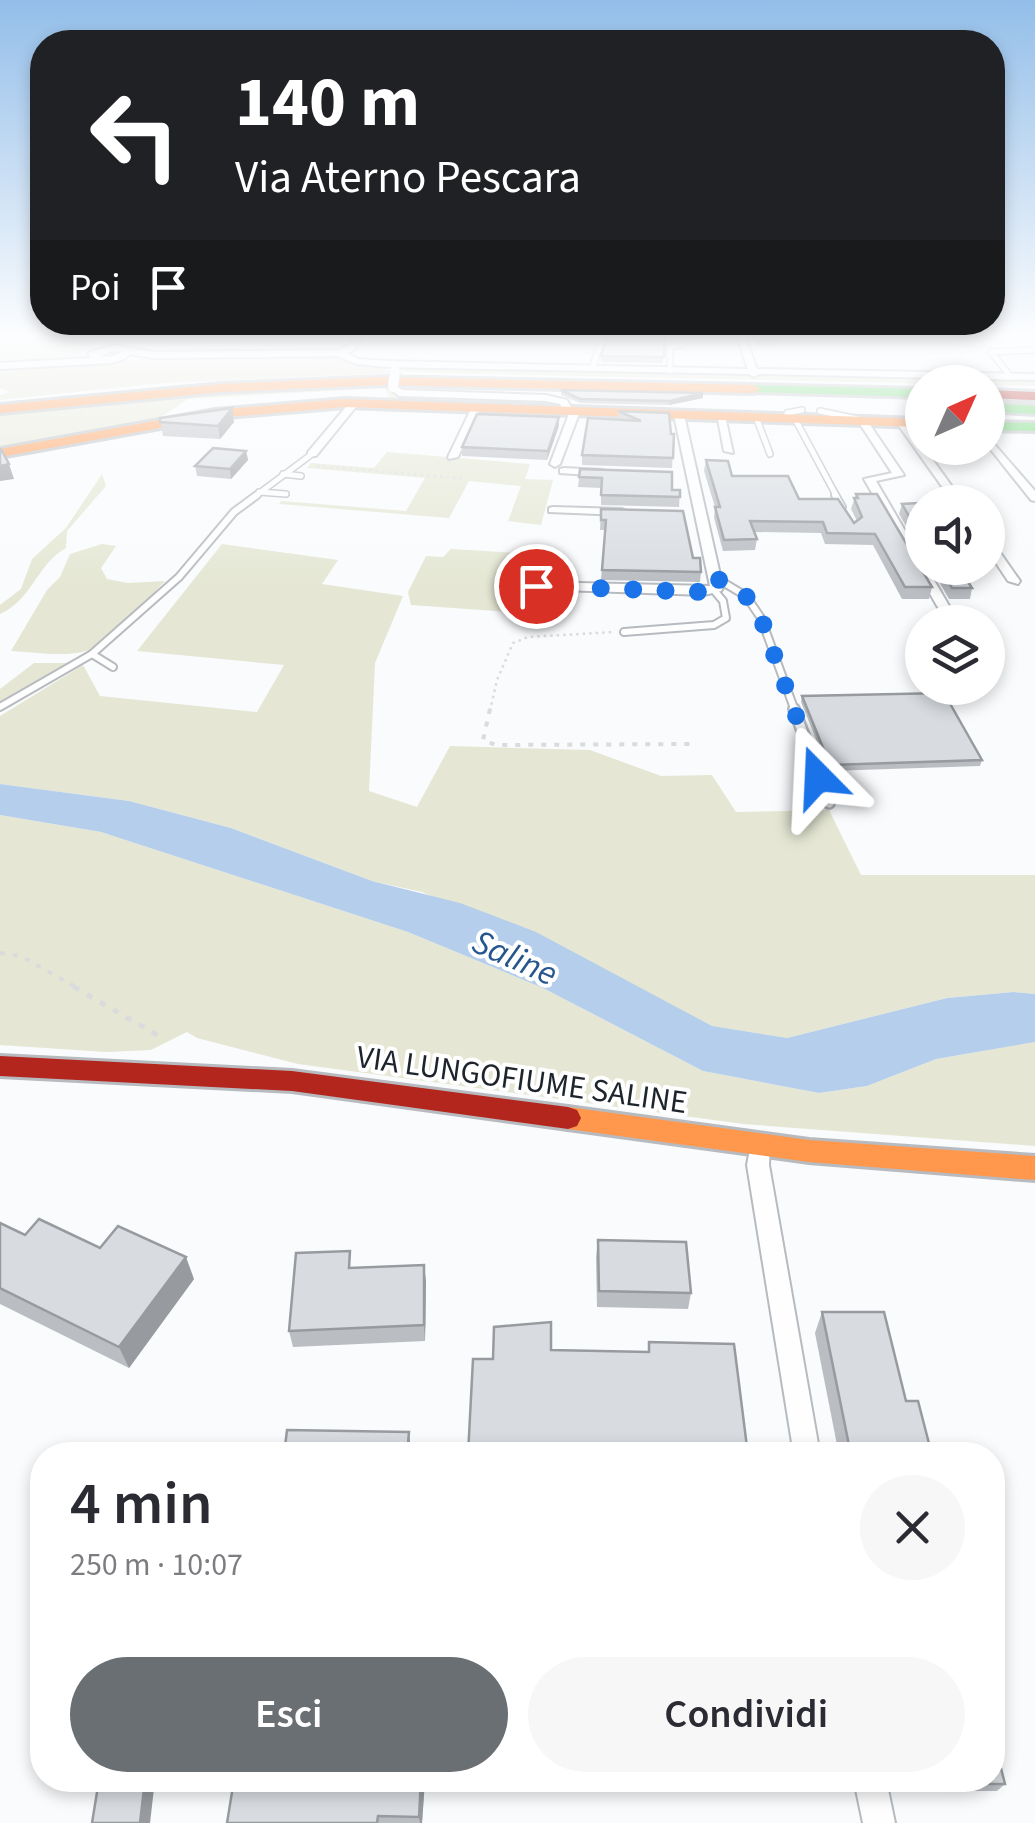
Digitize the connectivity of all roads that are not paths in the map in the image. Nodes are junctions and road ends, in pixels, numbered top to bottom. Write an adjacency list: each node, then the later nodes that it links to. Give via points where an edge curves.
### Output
1 (184, 417): 18 (main road)
2 (342, 417): 19 (street)
3 (472, 417): 21 (street)
4 (570, 417): 24 (street, via 559,468)
5 (680, 417): 27 (street)
6 (720, 417): 17 (street)
7 (739, 417): 12 (main road)
8 (774, 417): 12 (main road)
9 (796, 417): 32 (lane)
10 (810, 417): 13 (main road)
11 (848, 417): 13 (lane)
12 (756, 418): 20 (lane)
13 (866, 421): 14 (main road); 40 (street, via 898,475 870,479)
14 (905, 423)
15 (1005, 427): 16 (main road)
16 (1035, 428)
17 (729, 451)
18 (0, 453)
19 (312, 454): 23 (lane)
20 (770, 454)
21 (453, 457)
22 (1005, 461): 30 (street)
23 (283, 474): 25 (lane); 28 (lane)
24 (620, 474)
25 (301, 476)
26 (675, 476): 27 (street)
27 (694, 476): 35 (street)
28 (259, 492): 29 (lane); 42 (lane, via 179,577)
29 (286, 494)
30 (1035, 498)
31 (553, 510): 33 (street)
32 (844, 510)
33 (628, 513)
34 (684, 515): 35 (street)
35 (702, 516): 38 (street)
36 (1005, 568): 37 (street)
37 (1014, 581)
38 (714, 584): 39 (street); 41 (lane, via 726,618 714,625); 45 (lane, via 746,596 761,618)
39 (536, 586)
40 (942, 605)
41 (624, 632)
42 (92, 654): 43 (lane); 44 (lane)
43 (112, 667)
44 (0, 707)
45 (829, 803)
46 (0, 1066): 47 (main road, VIA LUNGOFIUME SALINE, via 292,1081)
47 (759, 1145): 48 (main road, VIA LUNGOFIUME SALINE); 49 (street)
48 (1035, 1168)
49 (805, 1442)
50 (873, 1792): 51 (street)
51 (879, 1823)

